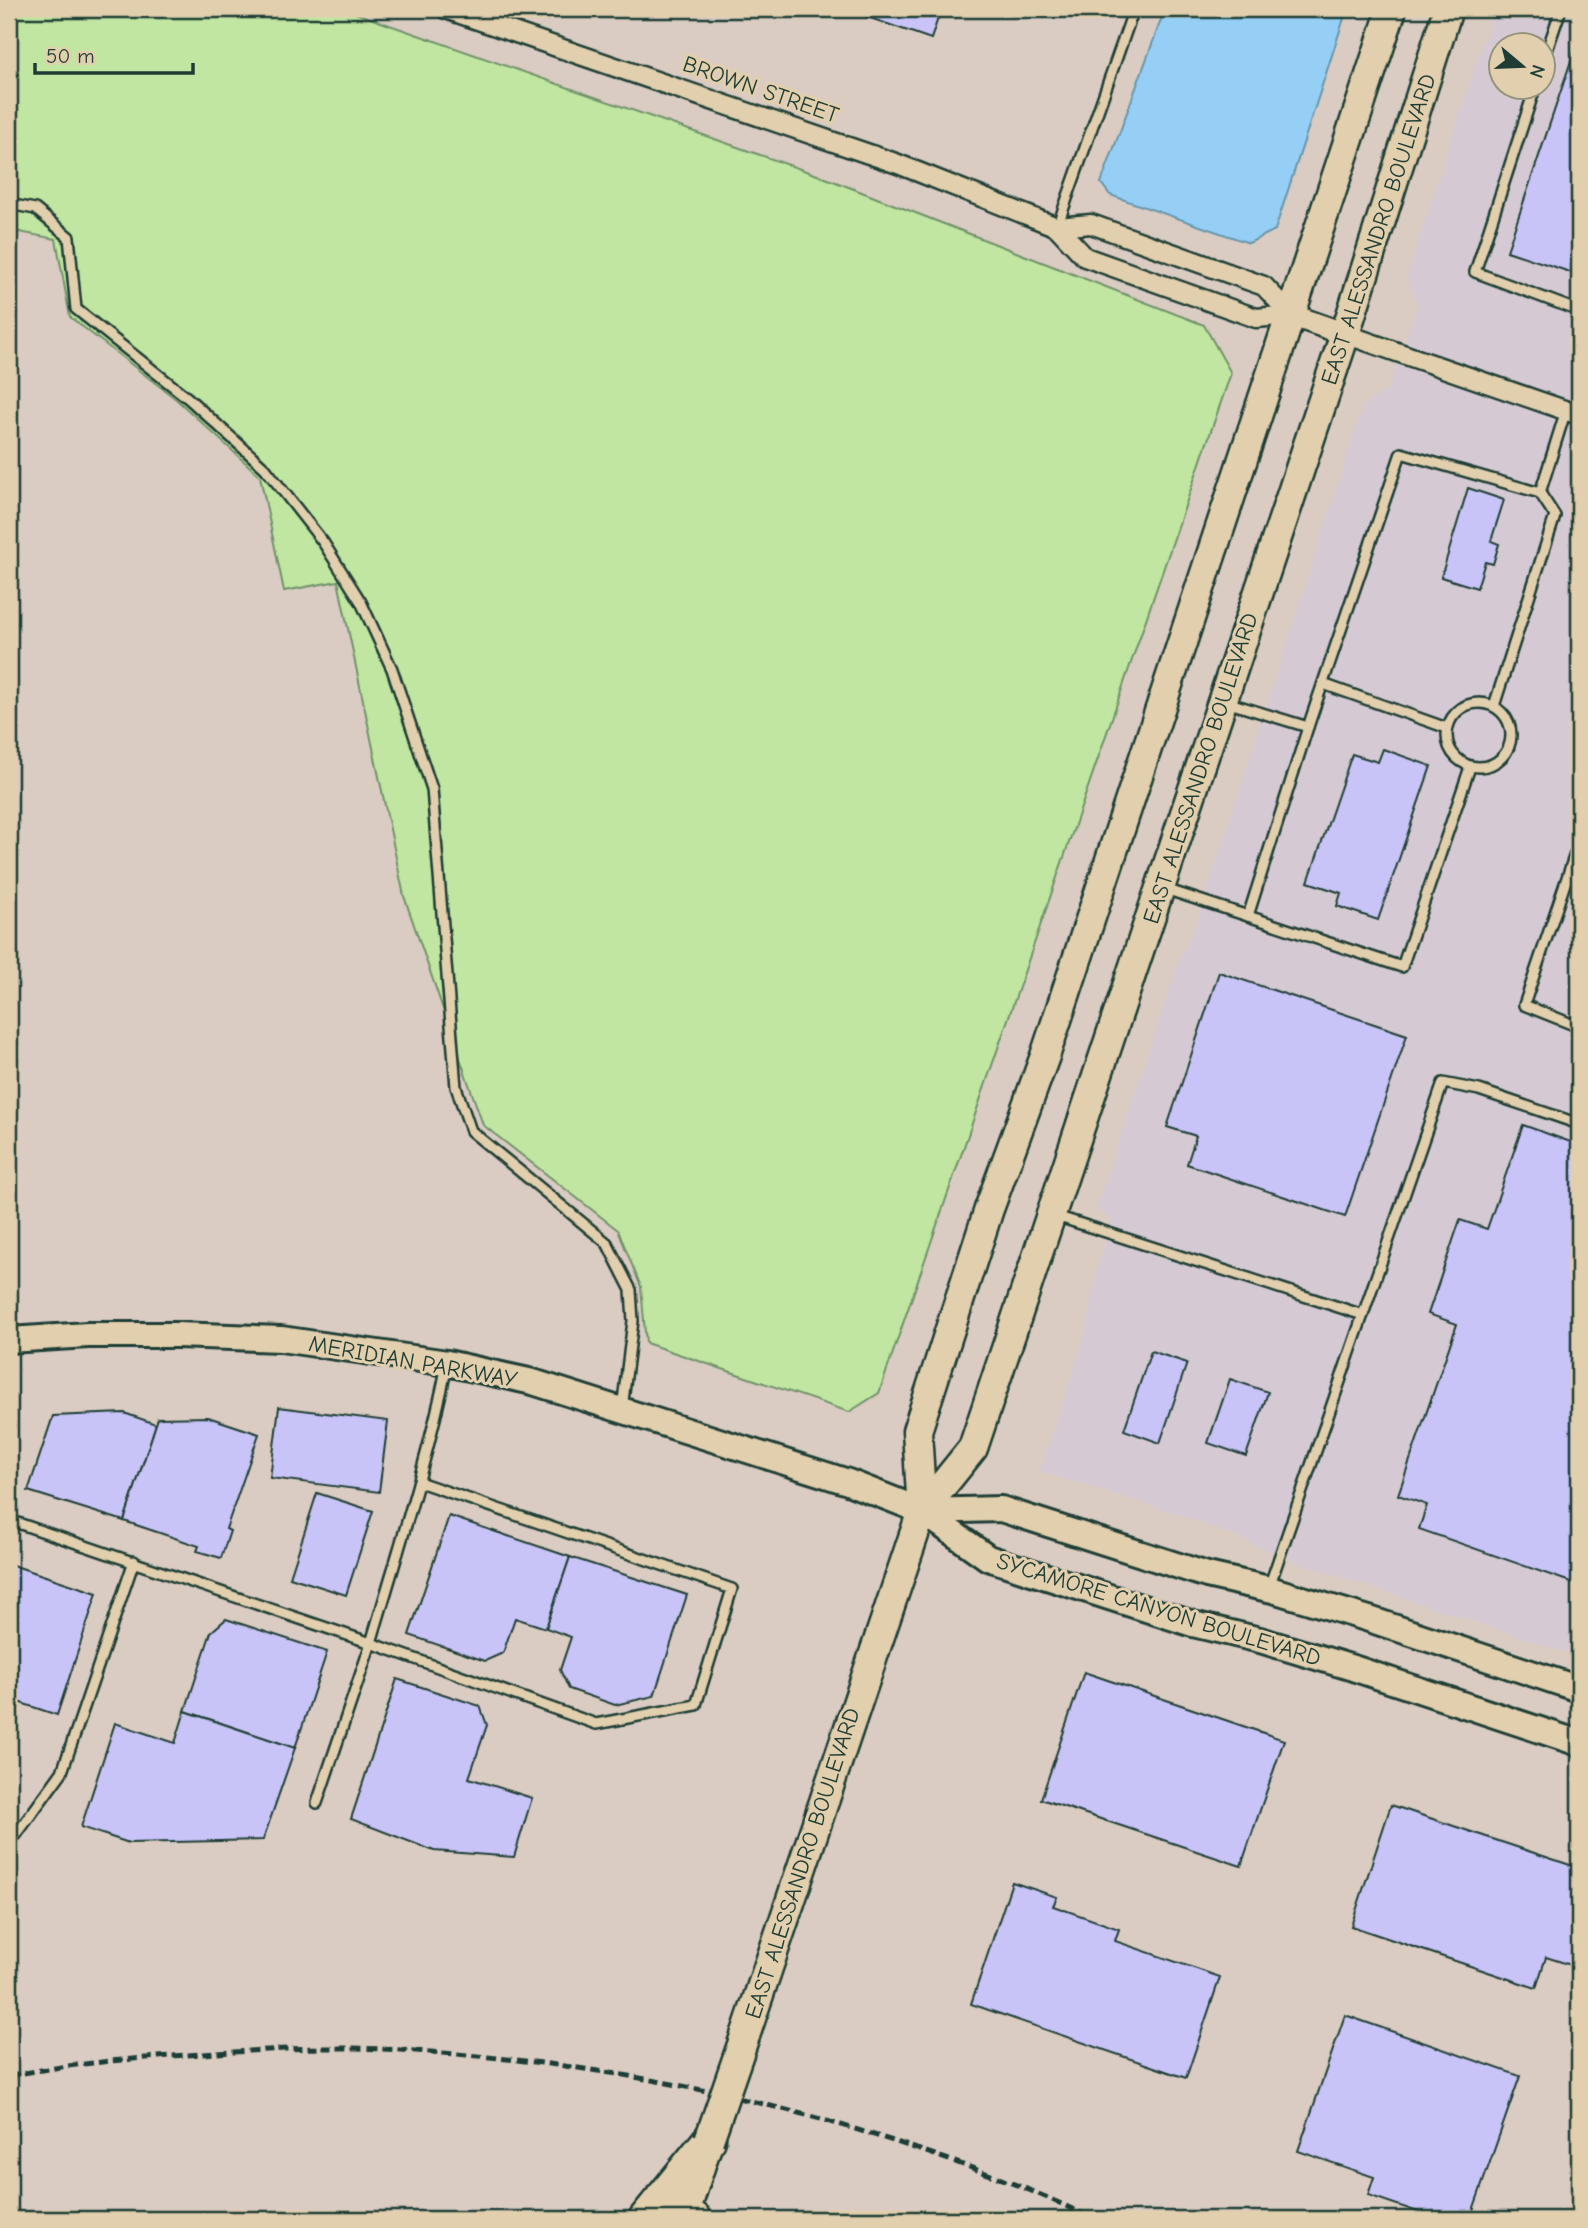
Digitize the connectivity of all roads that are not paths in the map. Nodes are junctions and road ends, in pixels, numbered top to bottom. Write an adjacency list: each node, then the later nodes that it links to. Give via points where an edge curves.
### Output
1 (446, 9): 9 (street, BROWN STREET, via 898,164)
2 (1135, 9): 9 (lane)
3 (1392, 9): 11 (main road, EAST ALESSANDRO BOULEVARD)
4 (1448, 9): 12 (main road, EAST ALESSANDRO BOULEVARD)
5 (1561, 9): 6 (lane)
6 (1553, 32)
7 (1530, 102): 10 (lane, via 1475,272)
8 (9, 204): 30 (lane, via 35,209 69,236 76,309 189,399 265,468 323,542 361,602 392,669 432,789 456,1087 471,1131 607,1242 631,1290 633,1321)
9 (1057, 227): 11 (street, BROWN STREET, via 1091,224 1264,286); 11 (street, BROWN STREET, via 1085,257 1256,318)
10 (1579, 311)
11 (1291, 315): 12 (street, BROWN STREET); 32 (main road, EAST ALESSANDRO BOULEVARD, via 917,1431)
12 (1345, 334): 13 (street); 16 (main road, EAST ALESSANDRO BOULEVARD)
13 (1573, 412): 14 (lane)
14 (1540, 493): 15 (lane, via 1401,453); 17 (lane, via 1555,516)
15 (1323, 684): 18 (lane); 19 (lane)
16 (1223, 701): 18 (lane); 22 (main road, EAST ALESSANDRO BOULEVARD)
17 (1494, 706): 19 (lane, via 1465,706); 20 (lane, via 1509,721 1511,742 1491,766)
18 (1308, 727): 23 (lane)
19 (1447, 728): 20 (lane, via 1454,756)
20 (1470, 767): 23 (lane, via 1402,967)
21 (1579, 842): 24 (lane, via 1524,1005)
22 (1160, 887): 23 (lane); 26 (main road, EAST ALESSANDRO BOULEVARD)
23 (1248, 916)
24 (1579, 1027)
25 (1579, 1124): 27 (lane, via 1479,1090 1443,1083)
26 (1051, 1214): 27 (lane); 32 (main road, EAST ALESSANDRO BOULEVARD, via 973,1448)
27 (1363, 1315): 35 (lane)
28 (9, 1340): 29 (main road, MERIDIAN PARKWAY, via 88,1335 281,1339)
29 (447, 1363): 30 (main road, MERIDIAN PARKWAY, via 533,1382); 31 (lane)
30 (622, 1411): 32 (main road, MERIDIAN PARKWAY, via 848,1482)
31 (419, 1482): 36 (lane); 36 (lane, via 732,1589 696,1705 596,1724)
32 (922, 1511): 35 (main road, SYCAMORE CANYON BOULEVARD, via 1001,1509 1207,1575); 38 (main road, SYCAMORE CANYON BOULEVARD, via 988,1558 1193,1624 1353,1668); 41 (main road, EAST ALESSANDRO BOULEVARD, bridge)
33 (9, 1517): 34 (lane)
34 (134, 1561): 36 (lane); 40 (lane, via 62,1772)
35 (1269, 1589): 37 (main road, SYCAMORE CANYON BOULEVARD)
36 (371, 1643): 39 (lane)
37 (1579, 1689)
38 (1579, 1743)
39 (317, 1803)
40 (9, 1839)
41 (709, 2140): 42 (main road, EAST ALESSANDRO BOULEVARD); 43 (highway)
42 (687, 2218)
43 (645, 2219)

